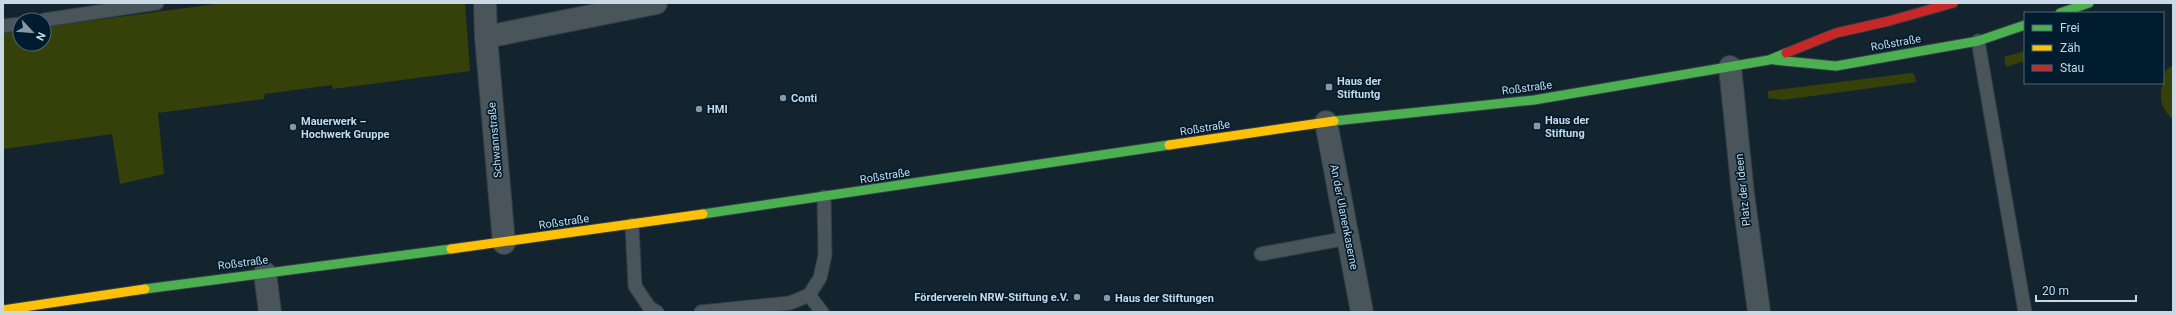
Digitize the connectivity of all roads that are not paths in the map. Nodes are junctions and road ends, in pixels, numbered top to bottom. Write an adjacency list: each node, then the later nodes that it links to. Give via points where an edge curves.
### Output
1 (157, 3): 7 (lane)
2 (485, 3): 9 (street, Schwannstraße)
3 (656, 3): 9 (street)
4 (1953, 3): 11 (street, Roßstraße, via 1836,33)
5 (2089, 3): 6 (street)
6 (2063, 12)
7 (52, 19)
8 (2024, 25): 10 (street, Roßstraße)
9 (486, 38): 17 (street, Schwannstraße)
10 (1978, 41): 11 (street, Roßstraße, via 1836,66); 28 (lane)
11 (1769, 60): 12 (street, Roßstraße)
12 (1730, 67): 13 (street, Roßstraße, via 1534,100); 27 (street, Platz der Ideen, via 1742,194)
13 (1326, 122): 14 (street, Roßstraße); 16 (street, An der Ulanenkaserne)
14 (824, 197): 15 (street, Roßstraße); 20 (lane, via 825,255 820,278)
15 (632, 225): 17 (street, Roßstraße); 23 (lane, via 635,286 649,307)
16 (1348, 238): 18 (lane); 26 (street, An der Ulanenkaserne)
17 (504, 243): 19 (street, Roßstraße)
18 (1261, 254)
19 (265, 273): 21 (street, Roßstraße); 22 (street)
20 (809, 295): 24 (lane, via 790,303); 25 (lane)
21 (3, 310)
22 (270, 312)
23 (657, 312)
24 (701, 312)
25 (822, 312)
26 (1362, 312)
27 (1759, 312)
28 (2025, 312)

